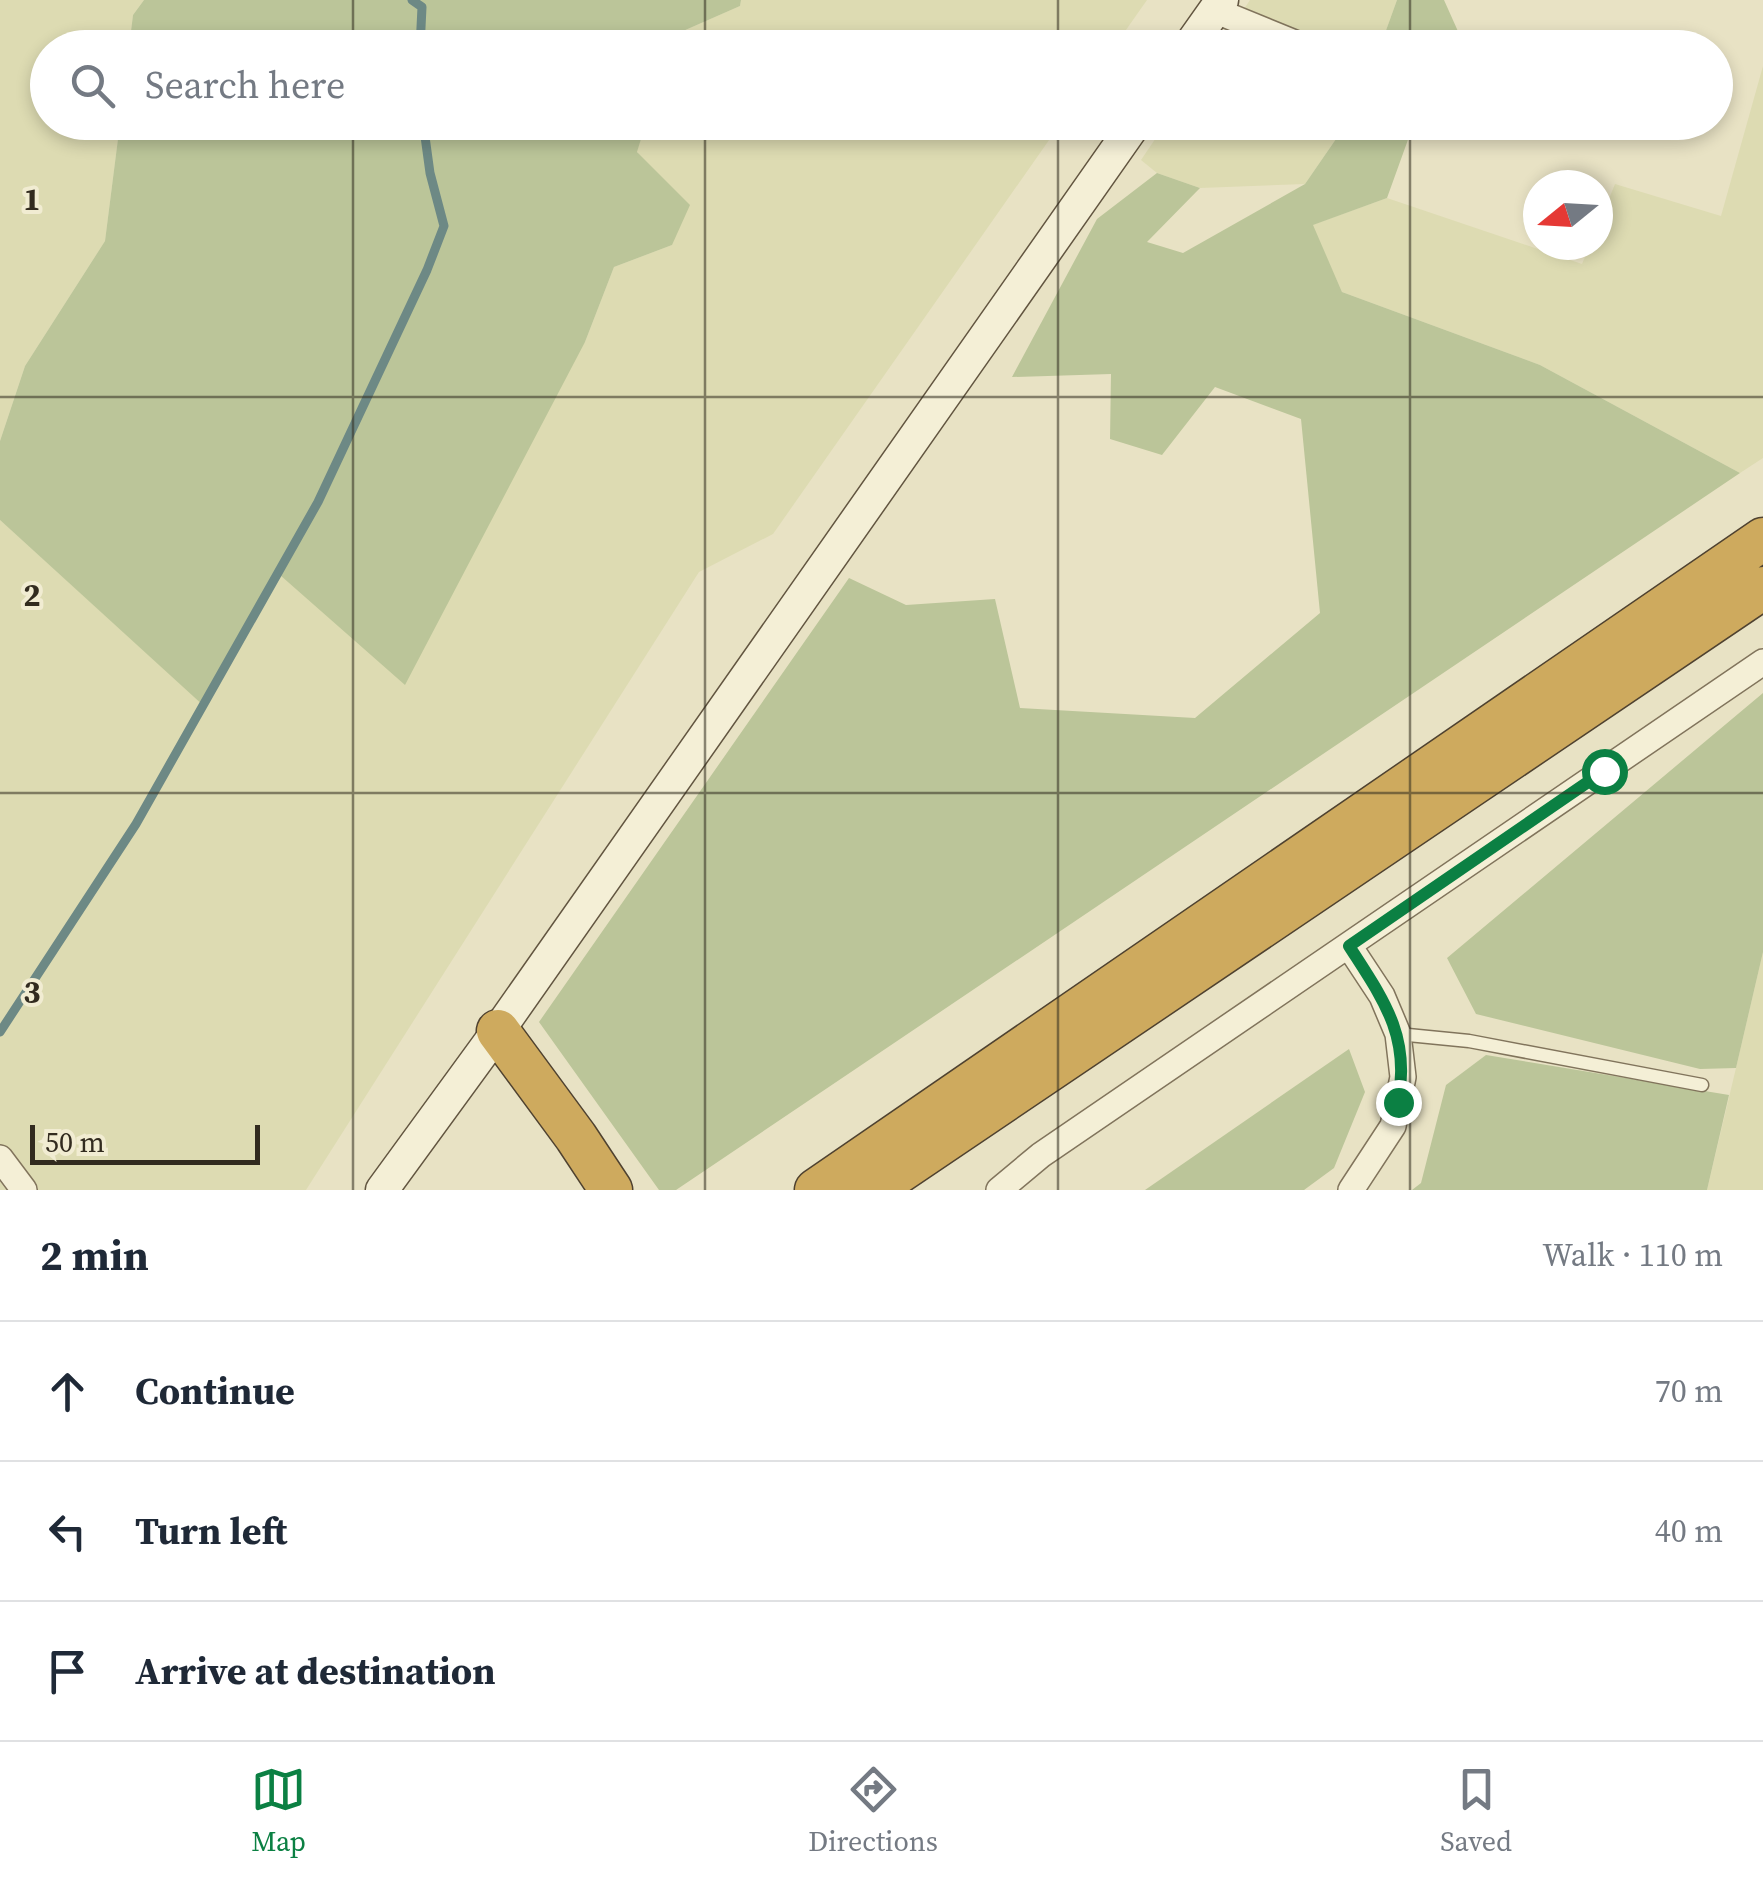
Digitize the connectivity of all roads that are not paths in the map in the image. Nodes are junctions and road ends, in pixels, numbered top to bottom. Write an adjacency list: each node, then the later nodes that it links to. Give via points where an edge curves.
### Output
1 (1218, 5): 2 (street); 3 (street)
2 (1201, 30)
3 (1270, 30)
4 (1123, 140): 9 (street)
5 (1763, 540): 16 (highway)
6 (1763, 588): 17 (highway)
7 (1763, 662): 8 (street)
8 (1349, 946): 10 (street); 18 (street)
9 (498, 1031): 14 (street); 15 (highway)
10 (1398, 1034): 11 (lane); 19 (street, via 1403,1077 1393,1126)
11 (1702, 1085)
12 (0, 1158): 13 (street)
13 (24, 1190)
14 (382, 1190)
15 (610, 1190)
16 (816, 1190)
17 (872, 1190)
18 (998, 1190)
19 (1351, 1190)

